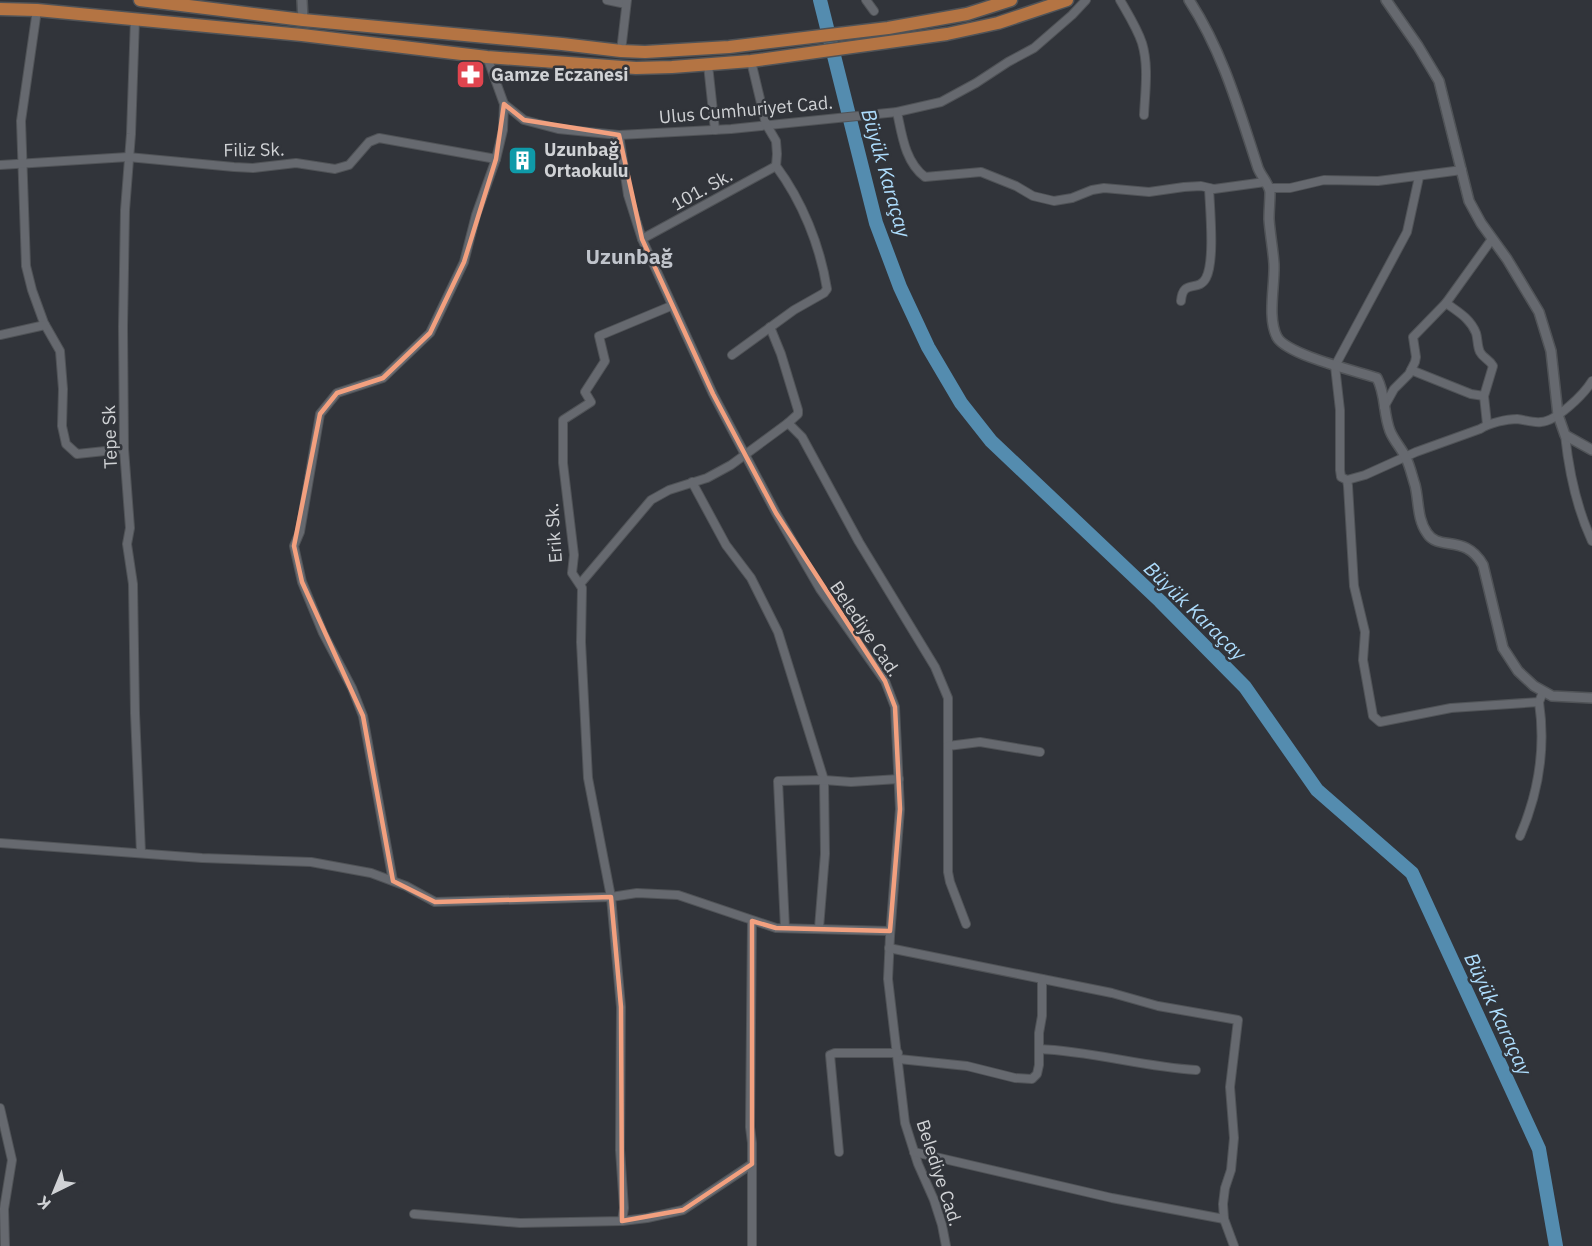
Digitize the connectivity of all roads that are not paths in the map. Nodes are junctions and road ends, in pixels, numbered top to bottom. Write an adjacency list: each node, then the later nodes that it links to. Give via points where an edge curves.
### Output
1 (140, 0): 16 (highway)
2 (302, 0): 16 (street)
3 (607, 0): 11 (street)
4 (866, 0): 14 (street)
5 (1011, 0): 17 (highway, via 967,14 888,28 762,44)
6 (1067, 0): 19 (highway, via 998,23 947,34)
7 (1086, 0): 22 (street, Ulus Cumhuriyet Cad., via 1041,42 976,83 940,102)
8 (1120, 0): 23 (street, via 1144,53)
9 (1190, 0): 34 (street, via 1220,58)
10 (1386, 0): 32 (street, via 1439,81)
11 (627, 2): 17 (street)
12 (0, 9): 13 (highway)
13 (37, 10): 15 (highway); 29 (street, via 21,121)
14 (874, 11)
15 (135, 19): 18 (highway); 27 (street, Tepe Sk)
16 (303, 20): 17 (highway)
17 (621, 51)
18 (487, 57): 20 (highway, via 636,68); 21 (street)
19 (751, 61): 20 (highway); 24 (street)
20 (708, 65): 25 (street)
21 (504, 104): 26 (street, Ulus Cumhuriyet Cad., via 524,120 558,129); 28 (street)
22 (897, 112): 24 (street, Ulus Cumhuriyet Cad.); 35 (street, via 904,145 925,177 981,172 1033,196 1054,201 1104,188 1143,192)
23 (1144, 115)
24 (766, 124): 25 (street, Ulus Cumhuriyet Cad.); 31 (street, via 776,141)
25 (715, 130): 26 (street, Ulus Cumhuriyet Cad.)
26 (619, 135): 37 (street, Belediye Cad., via 625,177)
27 (128, 157): 28 (street, Filiz Sk., via 234,167 296,163 335,169 349,165 369,142 379,138); 29 (street, Filiz Sk.); 54 (street, Tepe Sk)
28 (496, 159): 72 (street, via 464,262 430,333 383,378 337,393 320,414 300,532 294,546 302,582 363,716)
29 (23, 164): 30 (street, Filiz Sk.); 41 (street, via 26,266)
30 (0, 165)
31 (776, 166): 37 (street, 101. Sk.); 42 (street, via 791,186 807,220 827,289)
32 (1462, 170): 33 (street); 36 (street, via 1469,201)
33 (1419, 177): 34 (street, via 1324,180 1290,188); 45 (street, via 1407,232)
34 (1267, 185): 35 (street); 45 (street, via 1277,337 1287,347)
35 (1209, 188): 38 (street, via 1211,250 1207,277 1184,290)
36 (1492, 239): 39 (street); 50 (street, via 1539,312 1551,351)
37 (642, 240): 40 (street, Belediye Cad.)
38 (1181, 301)
39 (1446, 303): 46 (street, via 1413,337 1416,357); 48 (street, via 1472,325 1479,351 1493,366)
40 (671, 306): 56 (street, Belediye Cad.); 62 (street, Erik Sk., via 599,336 605,361 585,392 591,402 563,420 562,463 574,555 572,573)
41 (45, 325): 43 (street); 54 (street, via 60,351 66,444 77,454)
42 (770, 327): 44 (street); 51 (street, via 798,410)
43 (0, 335)
44 (732, 355)
45 (1335, 366): 49 (street, via 1377,378); 58 (street, via 1340,470 1342,479)
46 (1411, 370): 48 (street); 49 (street)
47 (1592, 381): 50 (street)
48 (1484, 396): 52 (street)
49 (1384, 407): 57 (street, via 1391,434)
50 (1558, 415): 52 (street, via 1542,422 1513,419); 53 (street)
51 (788, 423): 56 (street); 65 (street, via 802,437 935,667 948,698)
52 (1487, 424): 57 (street)
53 (1564, 435): 55 (street); 60 (street, via 1569,473)
54 (124, 449): 71 (street, Tepe Sk, via 130,528 127,544 133,584)
55 (1592, 450)
56 (745, 455): 59 (street, via 707,478); 67 (street, Belediye Cad., via 820,589 885,681 895,707)
57 (1406, 457): 58 (street); 63 (street, via 1421,523 1428,536 1466,547 1478,555 1503,648)
58 (1347, 480): 63 (street, via 1354,586 1365,632 1363,660 1373,717 1380,722)
59 (692, 482): 62 (street, via 651,500); 68 (street, via 726,545 751,578 778,632)
60 (1589, 525): 61 (street)
61 (1592, 541)
62 (580, 584): 73 (street, Erik Sk., via 588,778)
63 (1541, 697): 64 (street); 69 (street, via 1540,774 1531,812)
64 (1592, 698)
65 (948, 746): 66 (street, via 980,742); 75 (street, via 948,872)
66 (1041, 752)
67 (899, 779): 68 (street); 78 (street, Belediye Cad.)
68 (824, 780): 76 (street, via 778,782); 77 (street, via 825,854)
69 (1520, 836)
70 (0, 843): 71 (street)
71 (141, 853): 72 (street, via 311,862)
72 (393, 881): 73 (street, via 435,902)
73 (611, 897): 74 (street, via 637,892 678,895); 90 (street, Erik Sk., via 621,1007)
74 (752, 921): 76 (street); 87 (street)
75 (966, 924)
76 (785, 928): 77 (street)
77 (819, 928): 78 (street)
78 (890, 931): 79 (street, Belediye Cad.)
79 (889, 948): 80 (street); 82 (street, Belediye Cad., via 888,980)
80 (1042, 979): 81 (street); 89 (street, via 1238,1020 1230,1088 1234,1138)
81 (1039, 1049): 82 (street, via 1037,1074 1025,1080); 83 (street)
82 (898, 1056): 85 (street, via 830,1055); 86 (street, Belediye Cad., via 905,1123)
83 (1196, 1070)
84 (0, 1108): 91 (street, via 12,1160 4,1209)
85 (839, 1152)
86 (914, 1152): 89 (street, via 1112,1198); 93 (street, Belediye Cad., via 934,1200)
87 (752, 1164): 90 (street, via 683,1210); 92 (street)
88 (414, 1214): 90 (street, via 519,1223)
89 (1224, 1219): 94 (street)
90 (622, 1221)
91 (5, 1246)
92 (752, 1246)
93 (946, 1246)
94 (1234, 1246)

